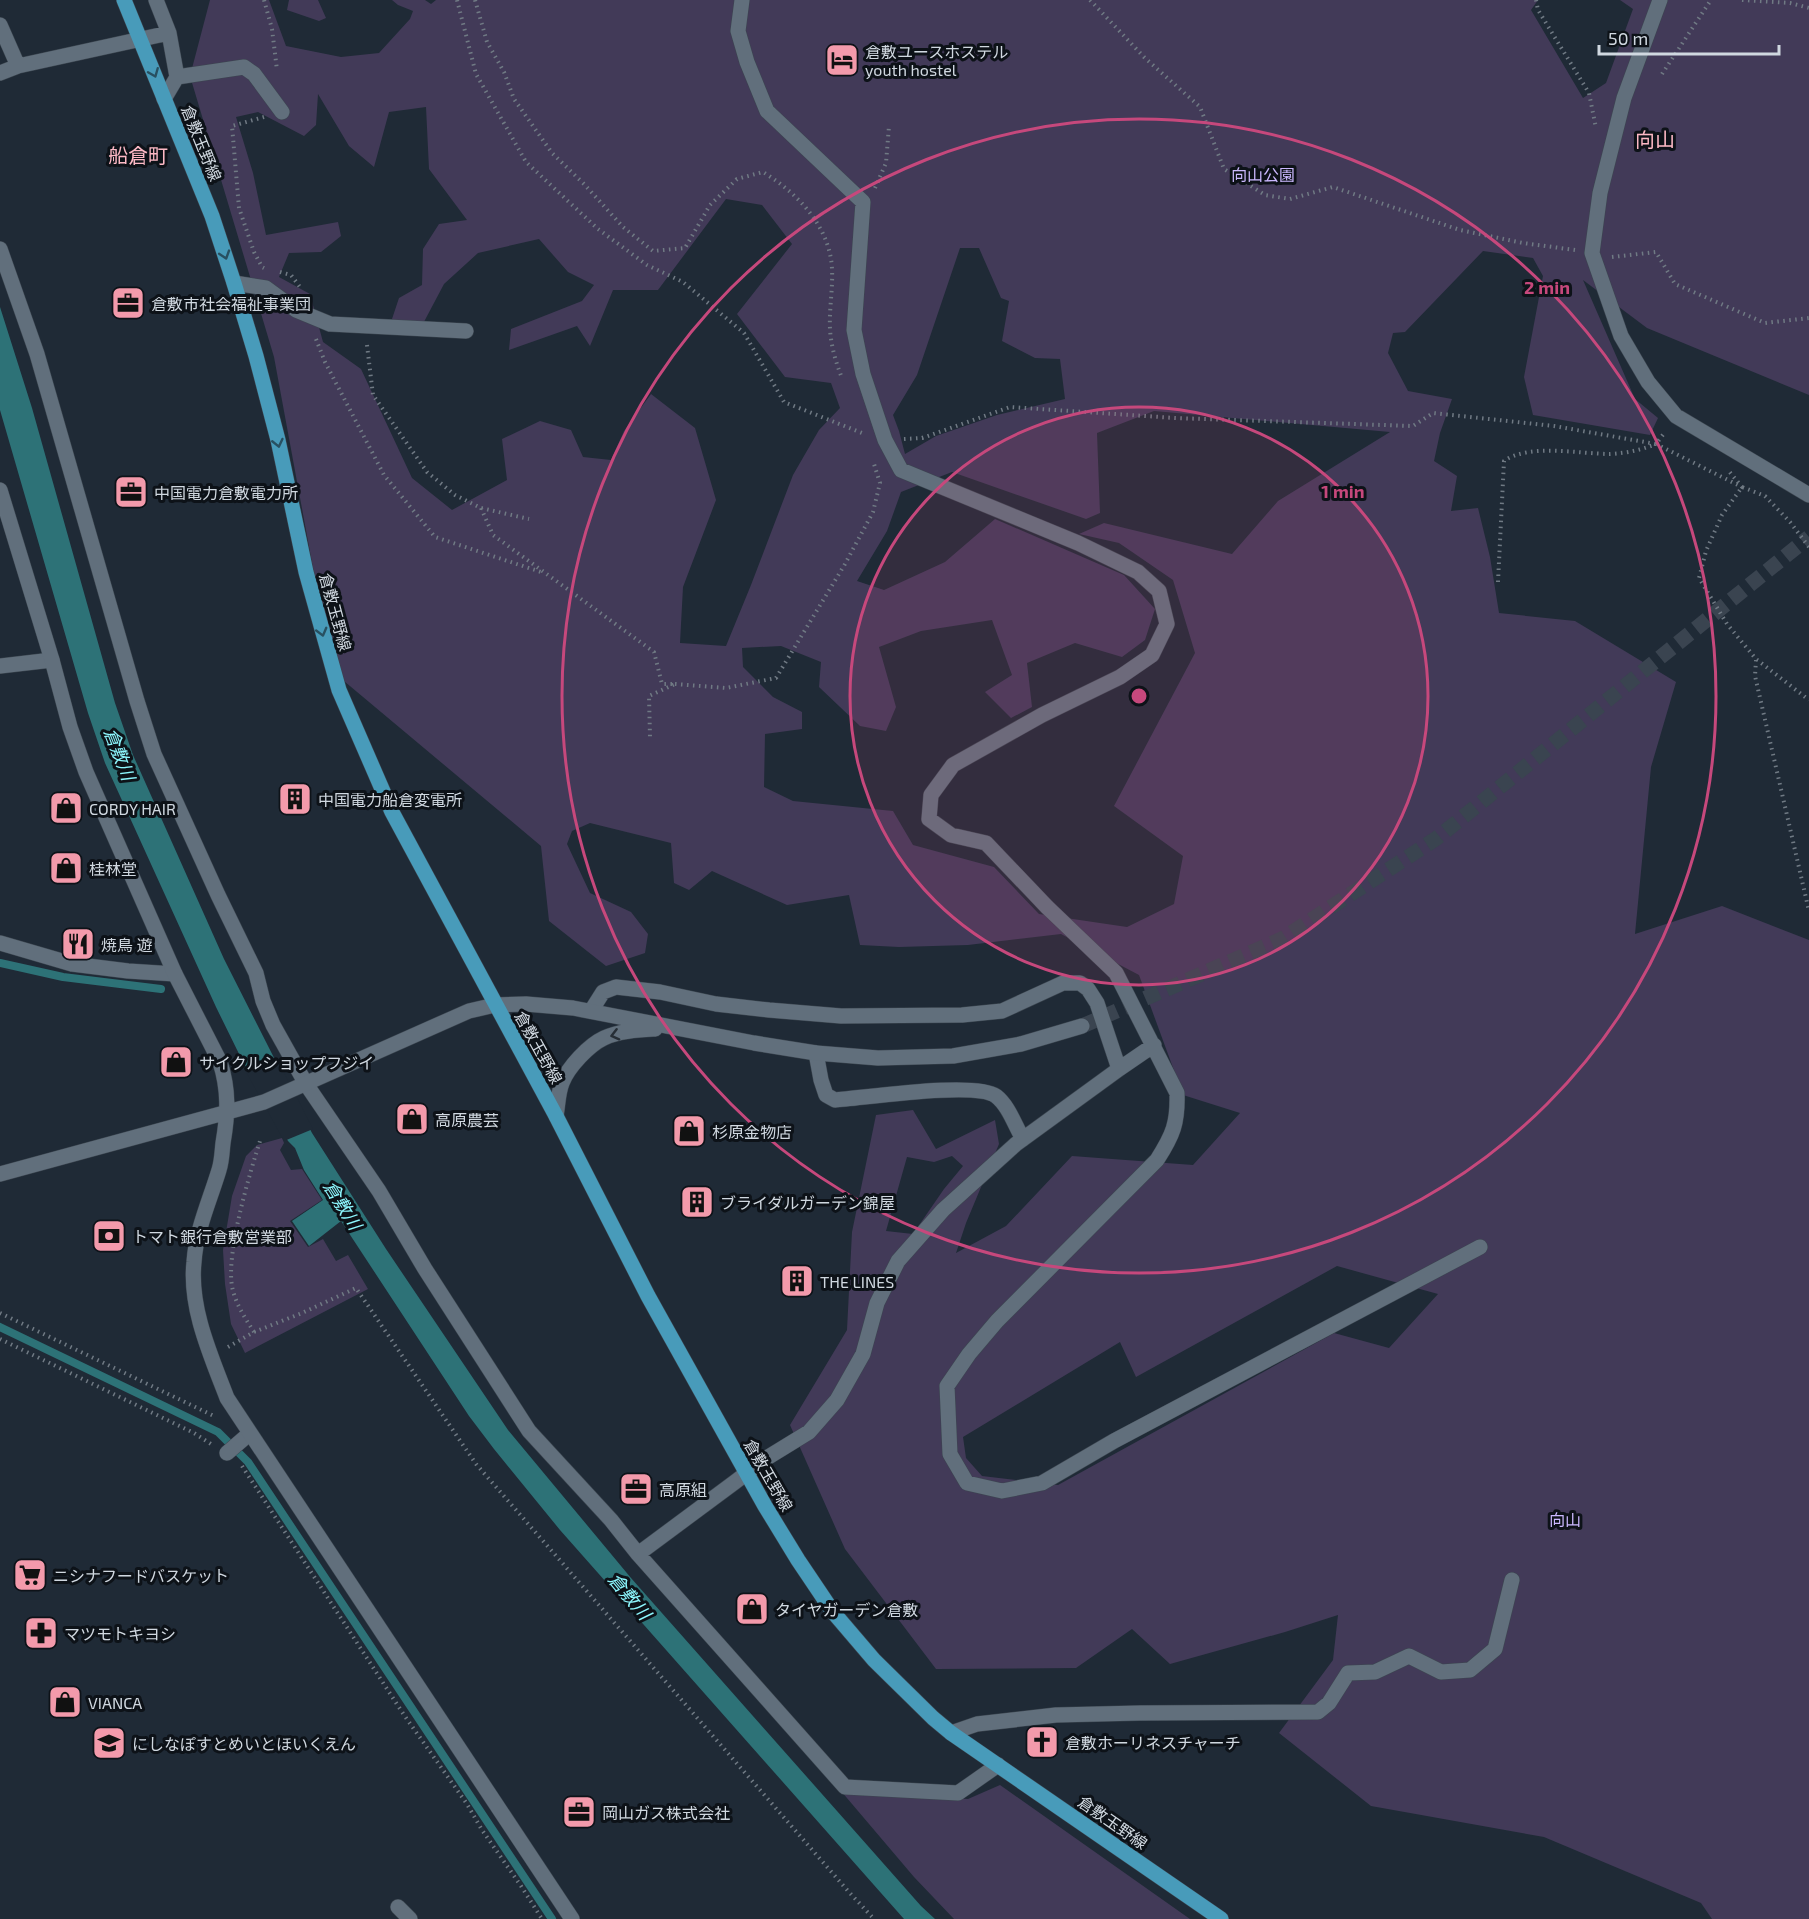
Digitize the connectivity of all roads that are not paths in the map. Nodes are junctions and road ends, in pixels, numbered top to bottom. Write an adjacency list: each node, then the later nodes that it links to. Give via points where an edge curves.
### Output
1 (124, 0): 7 (main road, 倉敷玉野線)
2 (156, 0): 6 (street)
3 (742, 0): 26 (street, via 738,31 767,111 863,202 854,330 862,374 885,440 901,470 1078,543 1138,572 1159,591 1167,624 1152,655 1119,677 953,765 931,795 928,819 951,835 986,843 1116,973)
4 (1660, 0): 17 (street, via 1624,98 1600,193 1592,253 1621,336 1648,382 1676,416)
5 (0, 25): 8 (street)
6 (169, 33): 7 (street); 10 (street)
7 (141, 40): 8 (street); 11 (main road, 倉敷玉野線, one-way to 11)
8 (18, 66): 9 (street)
9 (0, 73)
10 (177, 77): 11 (street); 12 (street, via 244,67 254,74)
11 (164, 99): 14 (main road, 倉敷玉野線, one-way to 14, via 212,216)
12 (282, 112)
13 (0, 249): 29 (street, via 37,354 154,754 256,973 263,1001)
14 (234, 283): 15 (street, via 266,288 296,310 330,324); 22 (main road, 倉敷玉野線, one-way to 22, via 278,440 306,572 339,690 392,812)
15 (466, 331)
16 (0, 489): 18 (street)
17 (1809, 495)
18 (52, 660): 19 (street); 21 (street, via 86,772)
19 (0, 666)
20 (0, 942): 21 (street, via 72,964)
21 (176, 974): 30 (street, via 220,1062)
22 (495, 1005): 23 (street); 29 (street, via 469,1011); 31 (main road, 倉敷玉野線)
23 (591, 1011): 25 (street); 28 (street, via 603,993 616,987 716,1004 841,1016 962,1015 1002,1011 1063,983 1080,983 1088,988 1096,1003)
24 (1082, 1026): 27 (street, via 1021,1044 953,1056 878,1058)
25 (673, 1028): 27 (street); 31 (street, one-way to 31, via 630,1031 603,1038 571,1066 562,1083)
26 (1154, 1045): 28 (street); 34 (street, via 1177,1093 1178,1113 1171,1138 1157,1160 997,1321 947,1386 950,1454 967,1483 1002,1491 1042,1483)
27 (816, 1053): 32 (street, via 826,1095 835,1100 979,1091 995,1095)
28 (1119, 1069): 32 (street)
29 (300, 1087): 30 (street); 38 (street, via 379,1191 529,1431)
30 (228, 1112): 33 (street); 35 (street, via 220,1167 198,1235 193,1281 213,1361)
31 (556, 1116): 37 (main road, 倉敷玉野線, via 648,1296)
32 (1023, 1139): 37 (street, via 943,1210 898,1261 877,1303 863,1354 837,1400 809,1432)
33 (0, 1174)
34 (1480, 1246)
35 (245, 1433): 36 (street); 44 (street)
36 (228, 1452)
37 (747, 1473): 38 (street); 40 (main road, 倉敷玉野線, via 833,1612 874,1660)
38 (638, 1554): 41 (street, via 845,1787 958,1793)
39 (1512, 1580): 40 (street, via 1495,1649 1470,1670 1441,1672 1409,1656 1375,1671 1348,1673 1329,1703 1318,1712 1056,1715 977,1724)
40 (951, 1732): 41 (main road, 倉敷玉野線)
41 (998, 1765): 45 (main road, 倉敷玉野線)
42 (398, 1907): 43 (street)
43 (410, 1919)
44 (572, 1919)
45 (1221, 1919)

